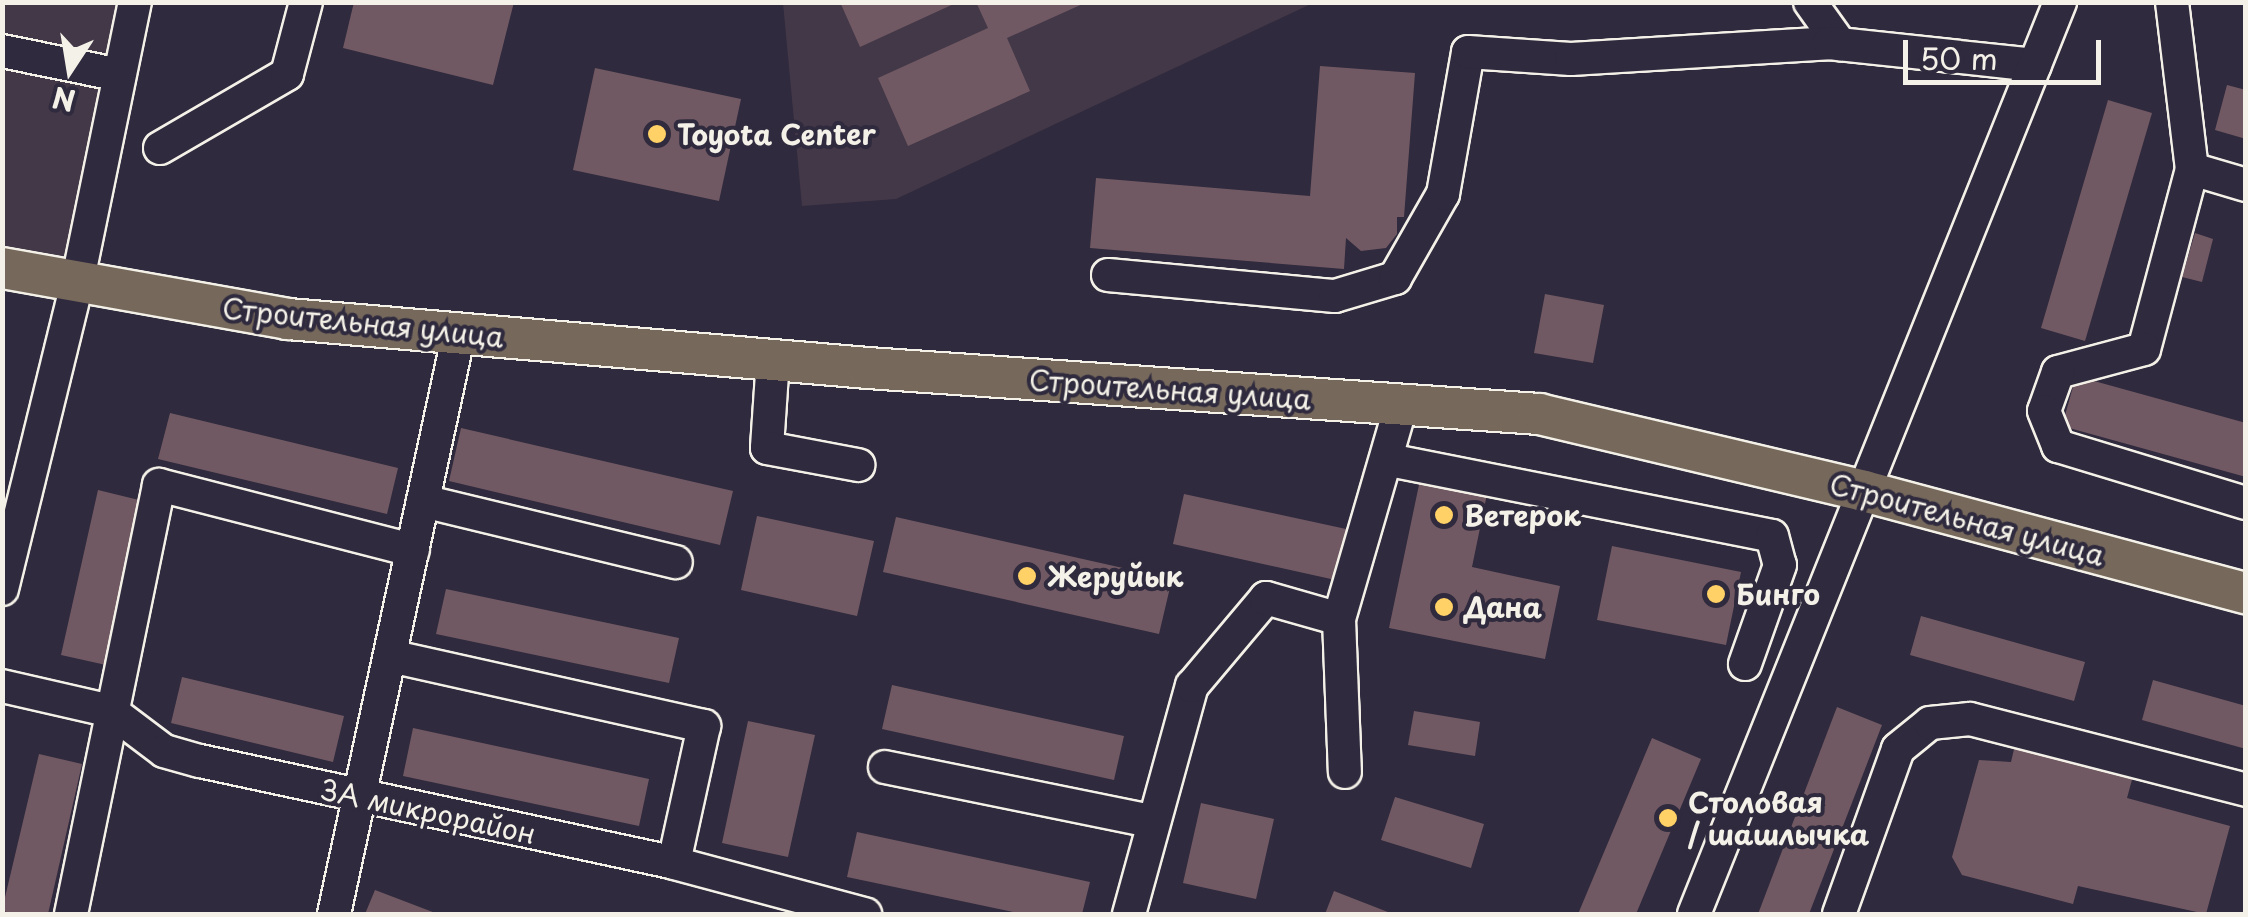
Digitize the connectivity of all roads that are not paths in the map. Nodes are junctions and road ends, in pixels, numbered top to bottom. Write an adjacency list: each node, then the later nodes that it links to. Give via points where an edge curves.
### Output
1 (135, 2): 9 (street)
2 (306, 2): 10 (street, via 287,74)
3 (1810, 2): 6 (street)
4 (2060, 2): 8 (street)
5 (2172, 2): 11 (street)
6 (1840, 44): 8 (street); 14 (street, via 1571,58 1468,52 1444,194 1395,278 1335,296)
7 (2, 51): 9 (street)
8 (2036, 65): 22 (street)
9 (120, 76): 15 (street)
10 (160, 148)
11 (2192, 169): 12 (street); 24 (street, via 2144,349 2058,372 2044,411 2058,446)
12 (2246, 184)
13 (2, 268): 15 (main road, Строительная улица)
14 (1108, 275)
15 (77, 284): 16 (main road, Строительная улица, via 288,319); 21 (street)
16 (459, 333): 17 (main road, Строительная улица); 23 (street)
17 (773, 359): 18 (main road, Строительная улица); 20 (street, via 766,448)
18 (1401, 405): 19 (street); 22 (main road, Строительная улица, via 1540,414)
19 (1389, 460): 29 (street); 31 (street, via 1772,536 1780,564)
20 (858, 466)
21 (14, 490): 27 (street)
22 (1864, 491): 28 (main road, Строительная улица); 44 (street)
23 (423, 501): 25 (street); 26 (street)
24 (2246, 503)
25 (412, 550): 30 (street); 33 (street, via 159,485)
26 (676, 562)
27 (5, 569)
28 (2246, 593)
29 (1339, 619): 35 (street); 38 (street, via 1266,598 1192,686)
30 (390, 656): 37 (street); 39 (street, via 704,726)
31 (1745, 664)
32 (2, 686): 33 (street, 3А микрорайон)
33 (111, 711): 37 (street, 3А микрорайон, via 164,751); 40 (street)
34 (885, 766): 38 (street)
35 (1345, 772)
36 (2246, 790): 45 (street, via 1970,719 1930,723 1898,749)
37 (360, 797): 39 (street, 3А микрорайон); 41 (street)
38 (1150, 822): 43 (street)
39 (674, 863): 42 (street, 3А микрорайон)
40 (71, 914)
41 (334, 914)
42 (865, 914)
43 (1129, 914)
44 (1694, 914)
45 (1839, 914)

